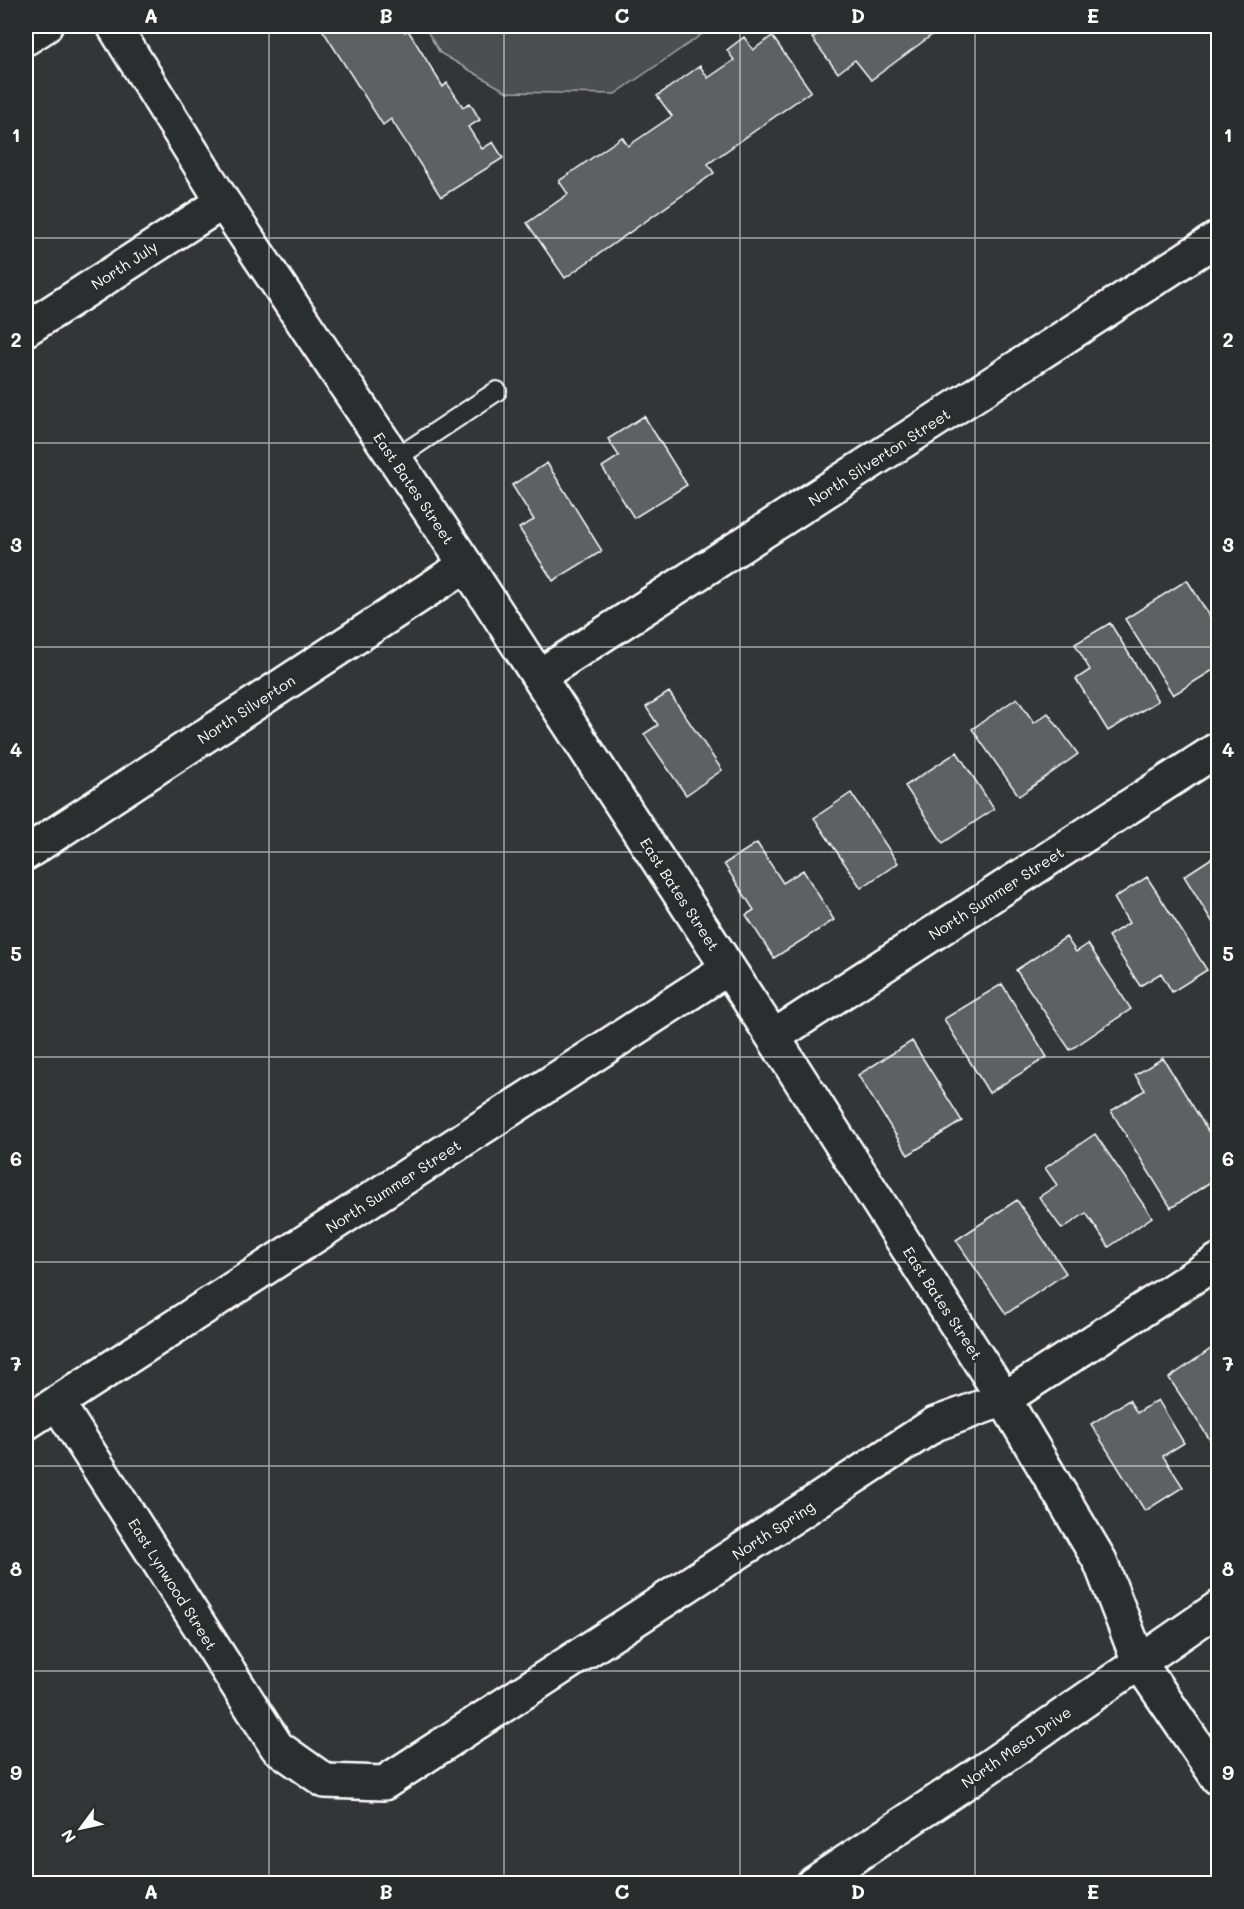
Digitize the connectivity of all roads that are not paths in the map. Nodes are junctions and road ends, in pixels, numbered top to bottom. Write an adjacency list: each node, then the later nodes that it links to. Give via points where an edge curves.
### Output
1 (45, 26): 3 (street)
2 (114, 26): 4 (street, East Bates Street)
3 (26, 38)
4 (223, 202): 6 (street, North July); 8 (street, East Bates Street)
5 (1218, 238): 10 (street, North Silverton Street)
6 (26, 329)
7 (497, 391): 8 (lane)
8 (395, 459): 9 (street, East Bates Street)
9 (466, 565): 10 (street, East Bates Street); 12 (street, North Silverton)
10 (539, 676): 13 (street, East Bates Street)
11 (1218, 749): 14 (street, North Summer Street)
12 (26, 853)
13 (728, 968): 14 (street, East Bates Street); 17 (street, North Summer Street)
14 (773, 1037): 16 (street, East Bates Street)
15 (1218, 1261): 16 (street, North Spring)
16 (1004, 1399): 20 (street, East Bates Street, via 1100,1562); 22 (street, North Spring, via 935,1424 384,1783)
17 (58, 1404): 18 (street); 22 (street, East Lynwood Street, via 277,1747)
18 (26, 1423)
19 (1218, 1608): 20 (street, North Mesa Drive)
20 (1139, 1662): 21 (street, East Bates Street); 23 (street, North Mesa Drive)
21 (1218, 1779)
22 (326, 1781)
23 (813, 1884)

